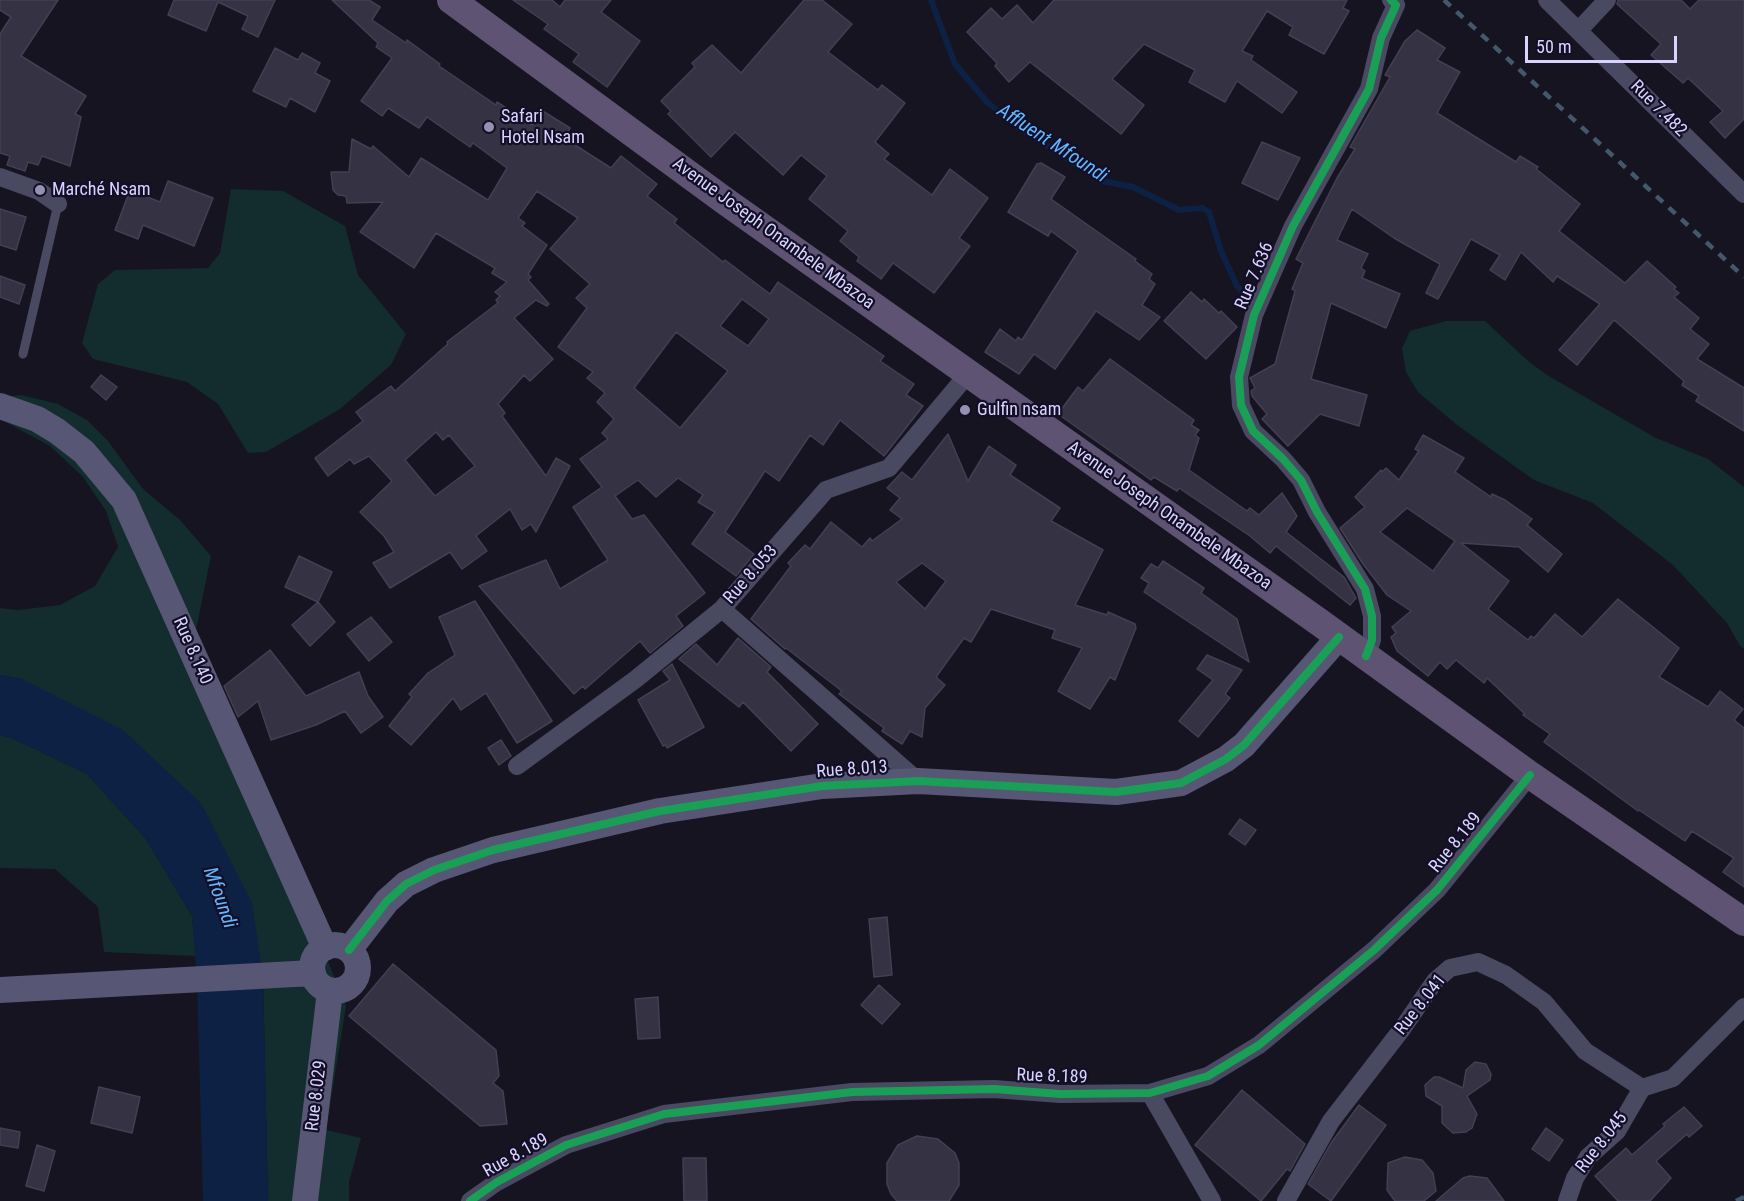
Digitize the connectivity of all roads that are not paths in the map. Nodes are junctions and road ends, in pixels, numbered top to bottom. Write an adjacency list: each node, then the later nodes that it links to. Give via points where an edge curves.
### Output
1 (452, 0): 10 (main road, Avenue Joseph Onambele Mbazoa)
2 (1391, 0): 14 (street, Rue 7.636, via 1396,4 1381,38 1369,89 1293,226 1254,315 1239,377 1241,405 1253,431 1301,480 1365,589 1372,616 1372,640)
3 (1547, 0): 5 (street, Rue 7.482)
4 (1607, 0): 5 (street)
5 (1580, 30): 7 (street, Rue 7.482)
6 (0, 177): 8 (street)
7 (1744, 194)
8 (58, 204): 9 (lane)
9 (23, 354)
10 (968, 374): 12 (street, Rue 8.053, via 889,468 826,490); 13 (main road, Avenue Joseph Onambele Mbazoa)
11 (0, 406): 19 (main road, Rue 8.140, via 57,431 84,452 124,500)
12 (722, 609): 15 (street, Rue 8.053, via 636,679); 17 (street)
13 (1339, 637): 14 (main road, Avenue Joseph Onambele Mbazoa); 17 (main road, Rue 8.013, via 1244,745 1227,759 1181,783 1116,792)
14 (1366, 656): 16 (main road, Avenue Joseph Onambele Mbazoa)
15 (517, 766)
16 (1530, 775): 18 (main road, Avenue Joseph Onambele Mbazoa); 24 (street, Rue 8.189, via 1437,890 1374,950 1259,1045 1208,1076)
17 (918, 781): 19 (main road, Rue 8.013, via 822,786 736,798 660,811 493,850 406,884)
18 (1744, 922)
19 (337, 949): 20 (main road, via 314,959); 20 (main road, via 356,957 357,978 341,991)
20 (321, 982): 21 (main road, via 263,976); 25 (main road, Rue 8.029)
21 (0, 990)
22 (1744, 1007): 23 (street, via 1673,1078)
23 (1642, 1088): 28 (street, Rue 8.041, via 1585,1051 1545,1002 1506,975 1479,962 1450,968 1435,981 1331,1120); 29 (street, Rue 8.045, via 1617,1131 1588,1157 1575,1178)
24 (1150, 1093): 26 (street, Rue 8.189, via 1060,1094 994,1089 852,1092 664,1114 566,1145); 27 (street)
25 (305, 1201)
26 (470, 1201)
27 (1212, 1201)
28 (1286, 1201)
29 (1568, 1201)

